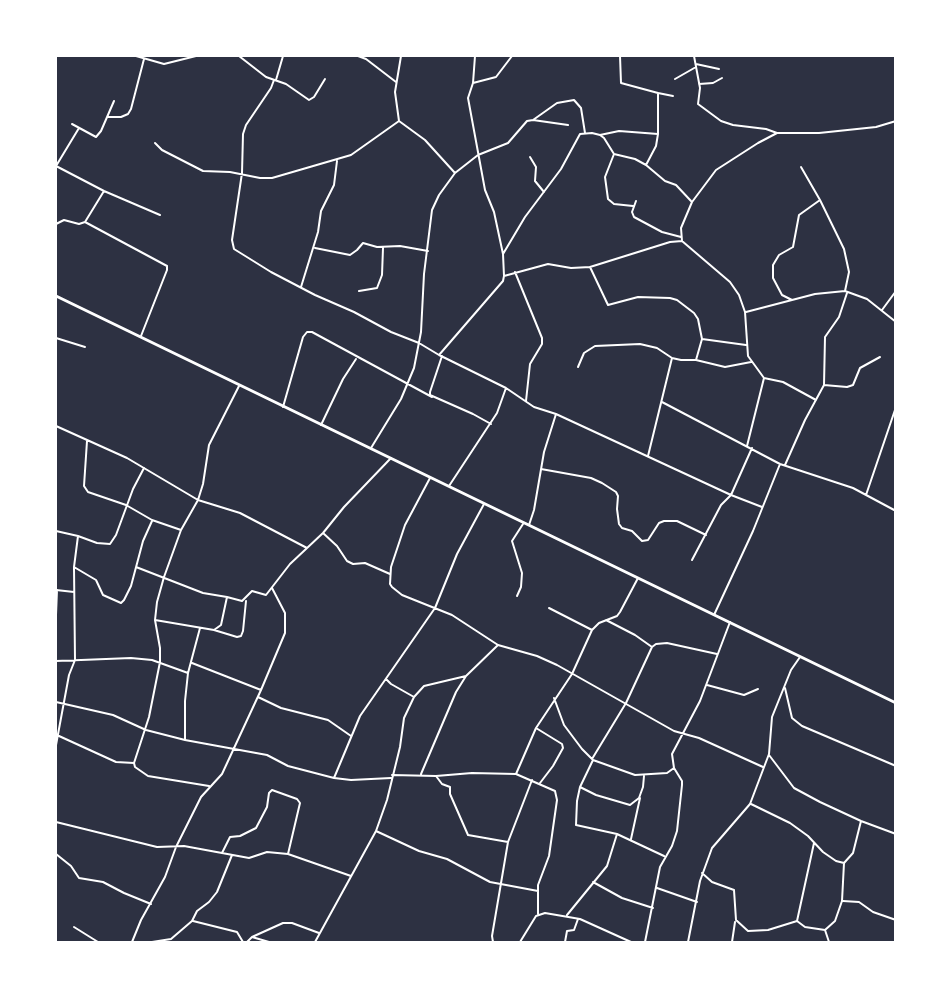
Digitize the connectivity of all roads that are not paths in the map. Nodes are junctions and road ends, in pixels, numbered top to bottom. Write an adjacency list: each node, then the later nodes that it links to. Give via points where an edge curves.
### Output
1 (136, 56): 11 (street)
2 (196, 56): 11 (street, via 165,64)
3 (239, 56): 16 (street)
4 (283, 56): 16 (street)
5 (358, 56): 18 (street)
6 (401, 56): 18 (street)
7 (475, 56): 19 (street)
8 (513, 56): 19 (street, via 496,77)
9 (620, 56): 21 (street, via 621,83)
10 (694, 56): 12 (street)
11 (144, 59): 24 (street, via 131,110 121,117)
12 (696, 65): 13 (street); 15 (street); 20 (street)
13 (719, 69)
14 (722, 78): 20 (street)
15 (675, 79)
16 (275, 80): 17 (street, via 309,99); 43 (street, via 246,125)
17 (325, 80)
18 (396, 82): 27 (street)
19 (472, 83): 37 (street, via 468,98)
20 (699, 84): 33 (street, via 698,104 716,118 733,126)
21 (658, 93): 22 (street); 32 (street)
22 (673, 96)
23 (114, 101): 24 (street)
24 (107, 117): 30 (street, via 96,137)
25 (533, 120): 29 (street); 31 (street, via 557,103 574,100 581,108); 37 (street, via 508,142)
26 (896, 121): 33 (street, via 876,127)
27 (399, 122): 39 (street); 44 (street, via 425,140)
28 (72, 124): 30 (street)
29 (568, 125)
30 (79, 128): 41 (street)
31 (585, 133): 34 (street); 46 (street, via 579,136)
32 (658, 134): 34 (street, via 619,131); 40 (street)
33 (777, 134): 49 (street, via 716,170)
34 (600, 135): 36 (street)
35 (155, 143): 43 (street, via 203,171)
36 (614, 154): 40 (street); 50 (street, via 605,177 608,199 614,204)
37 (478, 155): 44 (street); 59 (street)
38 (530, 157): 46 (street, via 536,167 536,181)
39 (337, 161): 43 (street, via 272,178); 56 (street, via 334,185 321,211)
40 (646, 165): 49 (street, via 676,185)
41 (56, 166): 45 (street)
42 (801, 167): 47 (street)
43 (242, 173): 63 (street, via 234,249)
44 (455, 173): 58 (street, via 432,210)
45 (104, 191): 51 (street); 53 (street)
46 (544, 192): 59 (street)
47 (820, 200): 66 (street, via 849,264); 68 (street, via 799,215 793,246 779,255 773,265 773,278 782,295)
48 (636, 201): 50 (street)
49 (692, 202): 54 (street)
50 (633, 206): 54 (street, via 634,217)
51 (160, 215)
52 (56, 222): 53 (street)
53 (85, 222): 73 (street, via 166,266)
54 (681, 237): 55 (street)
55 (682, 242): 60 (street, via 670,242); 70 (street, via 730,282)
56 (314, 248): 57 (street, via 351,255 363,243); 63 (street)
57 (383, 248): 58 (street, via 400,246); 64 (street, via 382,275 376,288)
58 (428, 251): 75 (street)
59 (503, 254): 62 (street)
60 (590, 267): 61 (street, via 548,264); 74 (street, via 608,305 638,297 677,300 698,318)
61 (515, 272): 62 (street); 92 (street, via 542,338 530,364)
62 (504, 276): 78 (street)
63 (301, 287): 75 (street)
64 (359, 291)
65 (896, 291): 69 (street)
66 (846, 292): 68 (street); 69 (street, via 867,299); 87 (street, via 839,317 825,337)
67 (56, 296): 73 (main road)
68 (792, 300): 70 (street)
69 (882, 310): 71 (street)
70 (745, 312): 76 (street)
71 (896, 322)
72 (56, 338): 77 (street)
73 (140, 338): 88 (main road)
74 (702, 339): 76 (street); 82 (street)
75 (419, 343): 78 (street); 86 (street)
76 (746, 345): 83 (street)
77 (85, 346)
78 (440, 356): 89 (street); 90 (street)
79 (357, 357): 86 (street); 94 (street, via 307,332); 98 (street)
80 (880, 357): 87 (street, via 861,368 853,385)
81 (672, 358): 82 (street); 84 (street, via 649,345 601,346 584,353); 93 (street)
82 (696, 360): 83 (street, via 725,367)
83 (752, 362): 85 (street)
84 (578, 367)
85 (764, 378): 91 (street, via 783,382); 101 (street)
86 (409, 384): 90 (street); 102 (street)
87 (824, 385): 91 (street)
88 (239, 386): 94 (main road); 114 (street, via 209,445)
89 (506, 388): 92 (street); 97 (street)
90 (432, 397): 97 (street)
91 (816, 400): 107 (street)
92 (526, 401): 96 (street)
93 (662, 402): 101 (street); 104 (street)
94 (283, 407): 98 (main road)
95 (895, 407): 113 (street)
96 (556, 414): 104 (street); 109 (street)
97 (490, 424): 111 (street)
98 (321, 425): 102 (main road)
99 (56, 426): 100 (street)
100 (87, 441): 108 (street); 116 (street, via 86,489)
101 (747, 446): 103 (street)
102 (371, 448): 105 (main road)
103 (752, 448): 106 (street); 112 (street)
104 (648, 456): 112 (street)
105 (391, 458): 110 (main road); 124 (street)
106 (780, 464): 107 (street); 117 (street)
107 (785, 465): 113 (street)
108 (144, 468): 114 (street); 116 (street)
109 (541, 469): 121 (street); 125 (street, via 591,478 616,492 619,525 642,542 664,521 676,521)
110 (430, 478): 111 (main road); 131 (street, via 405,525)
111 (449, 486): 115 (main road)
112 (730, 495): 117 (street); 125 (street)
113 (866, 495): 118 (street)
114 (198, 500): 122 (street); 127 (street, via 240,513)
115 (484, 504): 120 (main road); 140 (street, via 457,554)
116 (126, 506): 119 (street); 126 (street, via 110,544)
117 (762, 507): 143 (street)
118 (896, 511)
119 (152, 520): 122 (street); 130 (street)
120 (523, 523): 121 (main road); 137 (street, via 512,541 522,573)
121 (529, 525): 133 (main road)
122 (182, 530): 132 (street)
123 (56, 531): 126 (street)
124 (323, 533): 127 (street); 131 (street, via 347,561 365,563)
125 (706, 535): 128 (street)
126 (78, 536): 129 (street)
127 (308, 548): 134 (street)
128 (692, 560)
129 (74, 567): 130 (street, via 96,580 103,595 121,603); 136 (street)
130 (136, 567): 132 (street)
131 (390, 574): 140 (street, via 390,584 402,595)
132 (164, 577): 138 (street, via 203,593); 144 (street)
133 (638, 578): 143 (main road); 145 (street, via 620,612)
134 (272, 588): 139 (street, via 266,595 252,591); 165 (street, via 285,613 286,626)
135 (56, 590): 136 (street); 142 (street)
136 (74, 592): 154 (street)
137 (517, 596)
138 (227, 597): 139 (street); 148 (street, via 221,625)
139 (246, 599): 148 (street, via 241,636)
140 (435, 608): 150 (street); 161 (street)
141 (549, 608): 149 (street)
142 (56, 615)
143 (714, 615): 146 (main road)
144 (155, 620): 147 (street); 156 (street)
145 (606, 620): 149 (street); 151 (street)
146 (730, 622): 152 (street); 153 (main road)
147 (200, 628): 148 (street); 157 (street)
148 (214, 630)
149 (592, 630): 159 (street)
150 (498, 645): 159 (street, via 537,656); 160 (street)
151 (652, 647): 152 (street, via 667,643); 171 (street)
152 (717, 654): 162 (street)
153 (800, 657): 163 (street); 172 (main road)
154 (75, 660): 155 (street); 156 (street, via 131,658); 170 (street)
155 (56, 661)
156 (160, 662): 158 (street); 174 (street)
157 (192, 663): 158 (street); 165 (street)
158 (188, 673): 178 (street)
159 (572, 674): 168 (street); 171 (street)
160 (466, 676): 167 (street, via 424,686); 188 (street)
161 (386, 679): 167 (street); 177 (street)
162 (707, 685): 164 (street, via 744,695); 175 (street)
163 (784, 685): 181 (street, via 772,717); 184 (street, via 792,718 802,726)
164 (758, 689)
165 (261, 690): 166 (street)
166 (258, 697): 177 (street, via 280,708 327,720); 180 (street)
167 (414, 697): 191 (street, via 404,718)
168 (554, 698): 173 (street); 182 (street, via 564,725)
169 (56, 702): 170 (street)
170 (63, 702): 174 (street, via 113,715); 176 (street)
171 (626, 703): 175 (street); 182 (street)
172 (896, 704)
173 (536, 728): 187 (street); 194 (street, via 563,748)
174 (146, 729): 178 (street); 183 (street)
175 (683, 733): 185 (street); 186 (street, via 672,754)
176 (58, 736): 179 (street); 183 (street, via 116,762)
177 (351, 736): 192 (street)
178 (185, 740): 180 (street)
179 (56, 745)
180 (234, 748): 192 (street); 195 (street, via 222,774)
181 (769, 754): 185 (street); 199 (street, via 794,788)
182 (593, 760): 190 (street); 196 (street)
183 (134, 762): 195 (street, via 148,776)
184 (896, 766)
185 (763, 767): 198 (street)
186 (674, 768): 190 (street, via 667,773); 212 (street, via 682,785 677,831)
187 (516, 774): 189 (street); 193 (street)
188 (421, 776): 189 (street); 191 (street)
189 (436, 776): 205 (street, via 450,788 468,836)
190 (644, 776): 197 (street)
191 (391, 777): 192 (street); 201 (street)
192 (334, 778)
193 (532, 780): 194 (street); 205 (street)
194 (540, 783): 219 (street, via 555,791 557,800 549,856)
195 (209, 786): 207 (street)
196 (580, 787): 197 (street, via 630,805 639,798); 202 (street, via 576,825)
197 (643, 787): 204 (street)
198 (750, 804): 206 (street, via 790,824); 214 (street, via 712,848)
199 (861, 821): 203 (street); 213 (street, via 853,853)
200 (56, 822): 207 (street, via 157,847)
201 (376, 831): 215 (street); 217 (street)
202 (617, 834): 204 (street); 216 (street, via 607,866)
203 (896, 834)
204 (631, 839): 212 (street)
205 (508, 842): 217 (street)
206 (814, 843): 213 (street, via 829,857); 230 (street)
207 (176, 847): 208 (street); 222 (street)
208 (222, 853): 210 (street, via 230,837 256,828 272,790 300,803); 211 (street)
209 (56, 854): 222 (street, via 79,878 103,882)
210 (288, 854): 211 (street, via 272,851 249,858); 215 (street)
211 (232, 855): 229 (street, via 217,892)
212 (665, 857): 218 (street)
213 (844, 863): 220 (street)
214 (702, 873): 221 (street); 227 (street, via 712,882 734,890)
215 (351, 876): 233 (street)
216 (593, 882): 223 (street, via 622,898); 225 (street)
217 (502, 884): 219 (street); 241 (street)
218 (657, 888): 221 (street); 223 (street)
219 (538, 891): 224 (street)
220 (842, 901): 228 (street, via 858,902); 232 (street, via 835,921)
221 (697, 902): 246 (street)
222 (151, 904): 236 (street)
223 (653, 908): 245 (street)
224 (538, 914): 225 (street); 242 (street)
225 (567, 916): 226 (street)
226 (579, 918): 243 (street, via 574,930 567,931); 244 (street)
227 (736, 920): 230 (street, via 748,931 757,932); 247 (street)
228 (896, 920)
229 (192, 921): 237 (street, via 171,939); 238 (street, via 237,932)
230 (797, 921): 232 (street, via 805,927)
231 (74, 927): 235 (street)
232 (825, 930): 248 (street)
233 (319, 933): 234 (street, via 283,923); 240 (street)
234 (252, 937): 238 (street); 239 (street)
235 (98, 942)
236 (132, 942)
237 (152, 942)
238 (245, 942)
239 (269, 942)
240 (315, 942)
241 (493, 942)
242 (520, 942)
243 (565, 942)
244 (631, 942)
245 (645, 942)
246 (688, 942)
247 (732, 942)
248 (829, 942)

